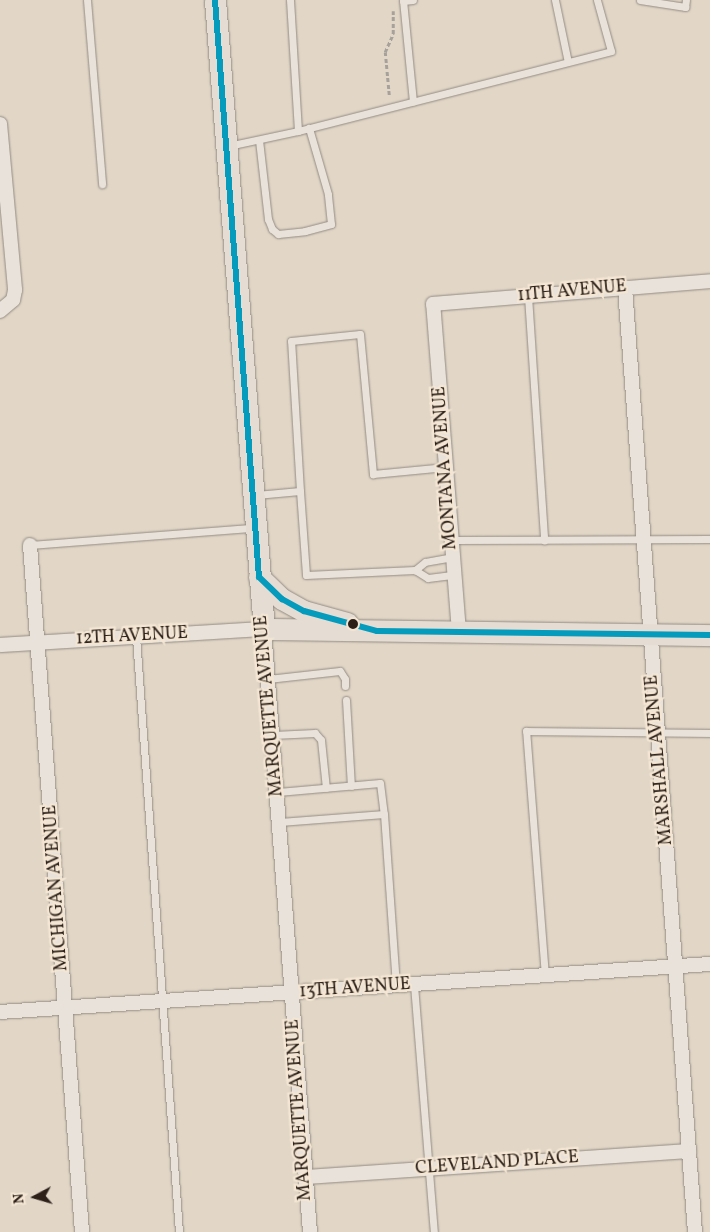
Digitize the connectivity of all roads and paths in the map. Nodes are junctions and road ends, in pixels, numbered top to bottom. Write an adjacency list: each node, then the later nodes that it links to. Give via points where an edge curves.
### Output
1 (87, 0): 19 (lane)
2 (215, 0): 18 (main road, MARQUETTE AVENUE)
3 (290, 0): 16 (lane)
4 (403, 0): 5 (lane); 13 (lane)
5 (413, 0)
6 (555, 0): 11 (lane)
7 (597, 0): 11 (lane, via 611,51)
8 (640, 0): 9 (lane, via 685,7)
9 (686, 0)
10 (392, 9): 12 (path, via 393,34 385,52)
11 (568, 62): 13 (lane)
12 (389, 95)
13 (413, 102): 15 (lane)
14 (0, 124): 24 (street, via 15,290 13,300)
15 (309, 128): 16 (lane); 17 (lane, via 328,194 330,224 305,231 278,234 272,229 268,219)
16 (298, 131): 17 (lane)
17 (259, 140): 18 (lane)
18 (226, 147): 27 (main road, MARQUETTE AVENUE)
19 (102, 184)
20 (710, 281): 21 (street, 11TH AVENUE)
21 (625, 288): 22 (street, 11TH AVENUE); 29 (street, MARSHALL AVENUE)
22 (528, 296): 23 (street, 11TH AVENUE); 32 (lane)
23 (433, 304): 25 (street, MONTANA AVENUE)
24 (0, 310)
25 (446, 467): 26 (lane, via 373,474 360,334 291,341); 31 (street, MONTANA AVENUE)
26 (300, 491): 27 (lane); 35 (lane, via 306,575)
27 (253, 495): 28 (main road, MARQUETTE AVENUE)
28 (256, 527): 33 (lane); 37 (main road, MARQUETTE AVENUE)
29 (643, 539): 30 (lane); 32 (lane); 41 (street, MARSHALL AVENUE)
30 (710, 539)
31 (452, 540): 32 (lane); 34 (street, MONTANA AVENUE)
32 (544, 540)
33 (30, 545): 44 (street, MICHIGAN AVENUE)
34 (453, 557): 35 (lane, via 425,562); 36 (street, MONTANA AVENUE)
35 (415, 570): 36 (lane, via 428,578)
36 (454, 575): 40 (street, MONTANA AVENUE)
37 (259, 577): 38 (main road, MARQUETTE AVENUE); 39 (main road, via 282,599 304,611)
38 (264, 629): 39 (main road); 43 (street, 12TH AVENUE); 46 (street, MARQUETTE AVENUE)
39 (377, 631): 40 (main road)
40 (459, 632): 41 (main road)
41 (650, 634): 42 (main road); 49 (street, MARSHALL AVENUE)
42 (710, 635)
43 (136, 636): 44 (street, 12TH AVENUE); 63 (lane)
44 (39, 642): 45 (street, 12TH AVENUE); 64 (street, MICHIGAN AVENUE)
45 (0, 645)
46 (268, 679): 47 (lane, via 340,671 345,678); 51 (street, MARQUETTE AVENUE)
47 (345, 686)
48 (346, 700): 52 (lane)
49 (658, 733): 50 (lane); 58 (street, MARSHALL AVENUE); 59 (lane, via 526,731)
50 (710, 733)
51 (273, 735): 53 (lane, via 314,733 321,740); 54 (street, MARQUETTE AVENUE)
52 (351, 786): 53 (lane); 55 (lane, via 380,783)
53 (326, 788): 54 (lane)
54 (278, 792): 56 (street, MARQUETTE AVENUE)
55 (384, 814): 56 (lane); 61 (lane)
56 (280, 822): 62 (street, MARQUETTE AVENUE)
57 (710, 964): 58 (street, 13TH AVENUE)
58 (677, 966): 59 (street, 13TH AVENUE); 66 (street, MARSHALL AVENUE)
59 (545, 976): 60 (street, 13TH AVENUE)
60 (414, 985): 61 (street, 13TH AVENUE); 67 (lane)
61 (396, 986): 62 (street, 13TH AVENUE)
62 (291, 993): 63 (street, 13TH AVENUE); 68 (street, MARQUETTE AVENUE)
63 (162, 1001): 64 (street, 13TH AVENUE); 70 (lane)
64 (66, 1008): 65 (street, 13TH AVENUE); 69 (street, MICHIGAN AVENUE)
65 (0, 1012)
66 (689, 1151): 67 (street, CLEVELAND PLACE); 73 (street, MARSHALL AVENUE)
67 (429, 1168): 68 (street, CLEVELAND PLACE); 72 (lane)
68 (306, 1177): 71 (street, MARQUETTE AVENUE)
69 (82, 1232)
70 (179, 1232)
71 (310, 1232)
72 (434, 1232)
73 (695, 1232)

